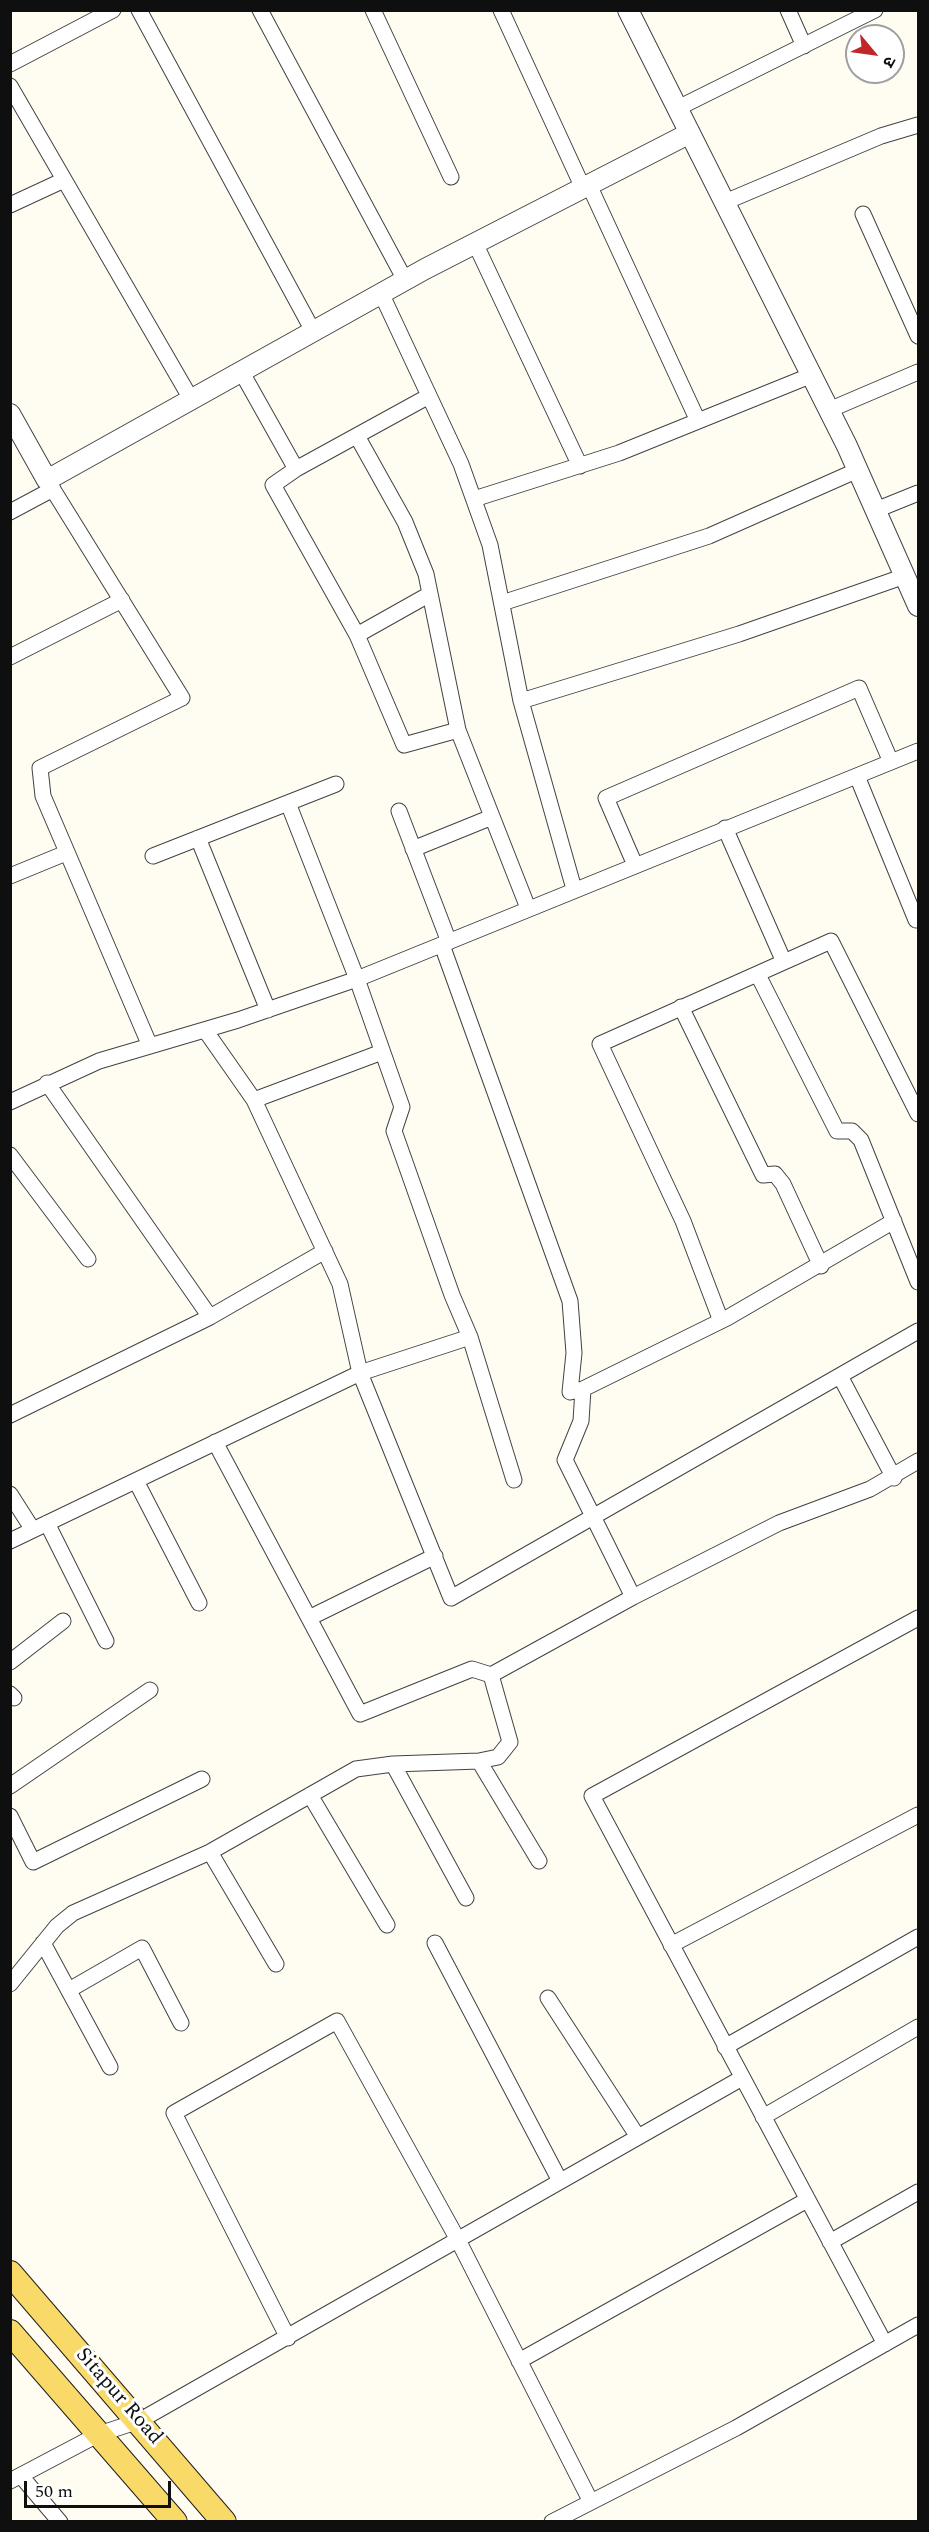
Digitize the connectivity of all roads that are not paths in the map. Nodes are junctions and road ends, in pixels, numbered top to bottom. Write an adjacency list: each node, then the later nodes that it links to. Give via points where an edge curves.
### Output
1 (113, 10): 10 (street)
2 (139, 10): 24 (street)
3 (260, 10): 22 (street)
4 (373, 10): 15 (street)
5 (501, 10): 17 (street)
6 (628, 10): 12 (street)
7 (788, 10): 9 (street)
8 (875, 10): 9 (street)
9 (804, 46): 12 (street)
10 (10, 64)
11 (10, 86): 16 (street)
12 (678, 108): 14 (street)
13 (918, 125): 18 (street, via 881,136)
14 (690, 133): 17 (street); 18 (street)
15 (451, 177)
16 (64, 180): 19 (street); 30 (street)
17 (586, 186): 21 (street); 33 (street)
18 (725, 202): 28 (street)
19 (10, 205)
20 (863, 214): 25 (street)
21 (475, 243): 22 (street); 35 (street)
22 (405, 280): 23 (street)
23 (381, 293): 24 (street); 29 (street)
24 (313, 331): 26 (street)
25 (918, 336)
26 (241, 371): 30 (street); 36 (street)
27 (918, 372): 31 (street)
28 (812, 375): 31 (street); 33 (street)
29 (429, 396): 34 (street); 40 (street)
30 (191, 399): 38 (street)
31 (829, 410): 37 (street)
32 (10, 414): 38 (street)
33 (698, 421): 35 (street)
34 (357, 436): 36 (street); 44 (street, via 405,522)
35 (580, 466): 40 (street)
36 (296, 469): 48 (street, via 273,485)
37 (858, 470): 41 (street); 46 (street, via 709,536)
38 (50, 484): 42 (street); 45 (street)
39 (918, 493): 41 (street)
40 (474, 499): 46 (street, via 490,544)
41 (876, 510): 43 (street)
42 (10, 512)
43 (905, 576): 47 (street); 50 (street, via 740,634)
44 (430, 594): 48 (street); 51 (street)
45 (122, 600): 49 (street); 62 (street, via 183,698 40,768 43,796)
46 (502, 603): 50 (street)
47 (918, 606)
48 (357, 635): 51 (street, via 404,745)
49 (10, 657)
50 (521, 701): 66 (street)
51 (458, 730): 58 (street)
52 (918, 751): 53 (street)
53 (891, 762): 54 (street); 64 (street, via 859,688 606,798)
54 (857, 776): 59 (street); 68 (street)
55 (336, 784): 56 (street)
56 (288, 802): 60 (street); 72 (street)
57 (399, 811): 61 (street)
58 (492, 817): 61 (street); 67 (street)
59 (725, 828): 64 (street); 70 (street)
60 (198, 838): 63 (street); 74 (street)
61 (413, 849): 69 (street)
62 (66, 854): 65 (street); 76 (street)
63 (153, 856)
64 (634, 865): 66 (street)
65 (10, 876)
66 (574, 889): 67 (street)
67 (528, 908): 69 (street)
68 (916, 920)
69 (445, 944): 72 (street); 94 (street, via 570,1301 574,1353 570,1392)
70 (784, 962): 71 (street); 81 (street, via 831,941)
71 (758, 975): 73 (street); 83 (street, via 837,1131 852,1131 861,1140)
72 (357, 979): 74 (street); 77 (street)
73 (681, 1007): 86 (street, via 763,1175 775,1174 783,1184); 89 (street, via 600,1044 683,1221)
74 (268, 1010): 75 (street)
75 (205, 1030): 76 (street); 79 (street)
76 (150, 1046): 78 (street, via 99,1061)
77 (382, 1052): 79 (street); 91 (street, via 402,1107 394,1131)
78 (47, 1083): 80 (street); 88 (street)
79 (254, 1100): 84 (street)
80 (10, 1102)
81 (918, 1114)
82 (10, 1155): 85 (street)
83 (894, 1221): 86 (street); 87 (street)
84 (325, 1251): 88 (street); 92 (street, via 340,1284)
85 (87, 1259)
86 (821, 1266): 89 (street)
87 (918, 1282)
88 (210, 1317): 95 (street)
89 (721, 1321): 94 (street)
90 (918, 1331): 93 (street)
91 (470, 1337): 92 (street); 100 (street)
92 (360, 1373): 96 (street); 106 (street)
93 (840, 1376): 98 (street); 102 (street)
94 (583, 1389): 102 (street, via 581,1421 565,1460)
95 (10, 1415)
96 (215, 1443): 99 (street); 109 (street)
97 (918, 1461): 98 (street)
98 (894, 1478): 107 (street, via 779,1523)
99 (136, 1480): 103 (street); 108 (street)
100 (514, 1480)
101 (10, 1494): 104 (street)
102 (593, 1517): 106 (street, via 452,1598); 107 (street)
103 (47, 1523): 104 (street); 112 (street)
104 (33, 1530): 105 (street)
105 (10, 1541)
106 (435, 1556): 109 (street)
107 (633, 1597): 114 (street)
108 (199, 1603)
109 (309, 1618): 114 (street, via 360,1714 472,1669)
110 (918, 1618): 130 (street, via 592,1797)
111 (63, 1621): 113 (street)
112 (106, 1641)
113 (10, 1662)
114 (491, 1675): 116 (street, via 510,1743 498,1757)
115 (150, 1690): 119 (street)
116 (479, 1761): 117 (street); 124 (street)
117 (393, 1764): 120 (street, via 356,1769); 125 (street)
118 (202, 1779): 122 (street, via 33,1862)
119 (10, 1786)
120 (310, 1795): 123 (street); 126 (street)
121 (918, 1815): 130 (street)
122 (10, 1816)
123 (210, 1852): 128 (street, via 73,1912); 131 (street)
124 (539, 1861)
125 (466, 1898)
126 (387, 1925)
127 (918, 1937): 137 (street)
128 (43, 1943): 132 (street); 133 (street)
129 (435, 1943): 142 (street)
130 (671, 1946): 137 (street)
131 (276, 1964)
132 (10, 1984)
133 (69, 1990): 135 (street, via 142,1948); 138 (street)
134 (549, 1998): 141 (street)
135 (182, 2024)
136 (918, 2027): 140 (street)
137 (725, 2047): 139 (street)
138 (110, 2067)
139 (742, 2078): 140 (street); 141 (street)
140 (763, 2117): 144 (street)
141 (638, 2137): 142 (street)
142 (560, 2181): 145 (street)
143 (918, 2192): 146 (street)
144 (807, 2200): 146 (street); 152 (street)
145 (458, 2241): 150 (street); 150 (street, via 337,2020 174,2113); 152 (street)
146 (830, 2242): 151 (street)
147 (10, 2273): 153 (main road, Sitapur Road)
148 (918, 2325): 151 (street)
149 (10, 2332): 154 (main road, Sitapur Road)
150 (288, 2338): 153 (street)
151 (885, 2344): 156 (street, via 736,2428)
152 (519, 2361): 156 (street)
153 (138, 2421): 154 (street); 159 (main road, Sitapur Road)
154 (99, 2434): 155 (street); 158 (main road, Sitapur Road)
155 (16, 2478): 157 (street)
156 (591, 2502): 160 (street)
157 (60, 2522)
158 (175, 2522)
159 (224, 2522)
160 (552, 2522)

